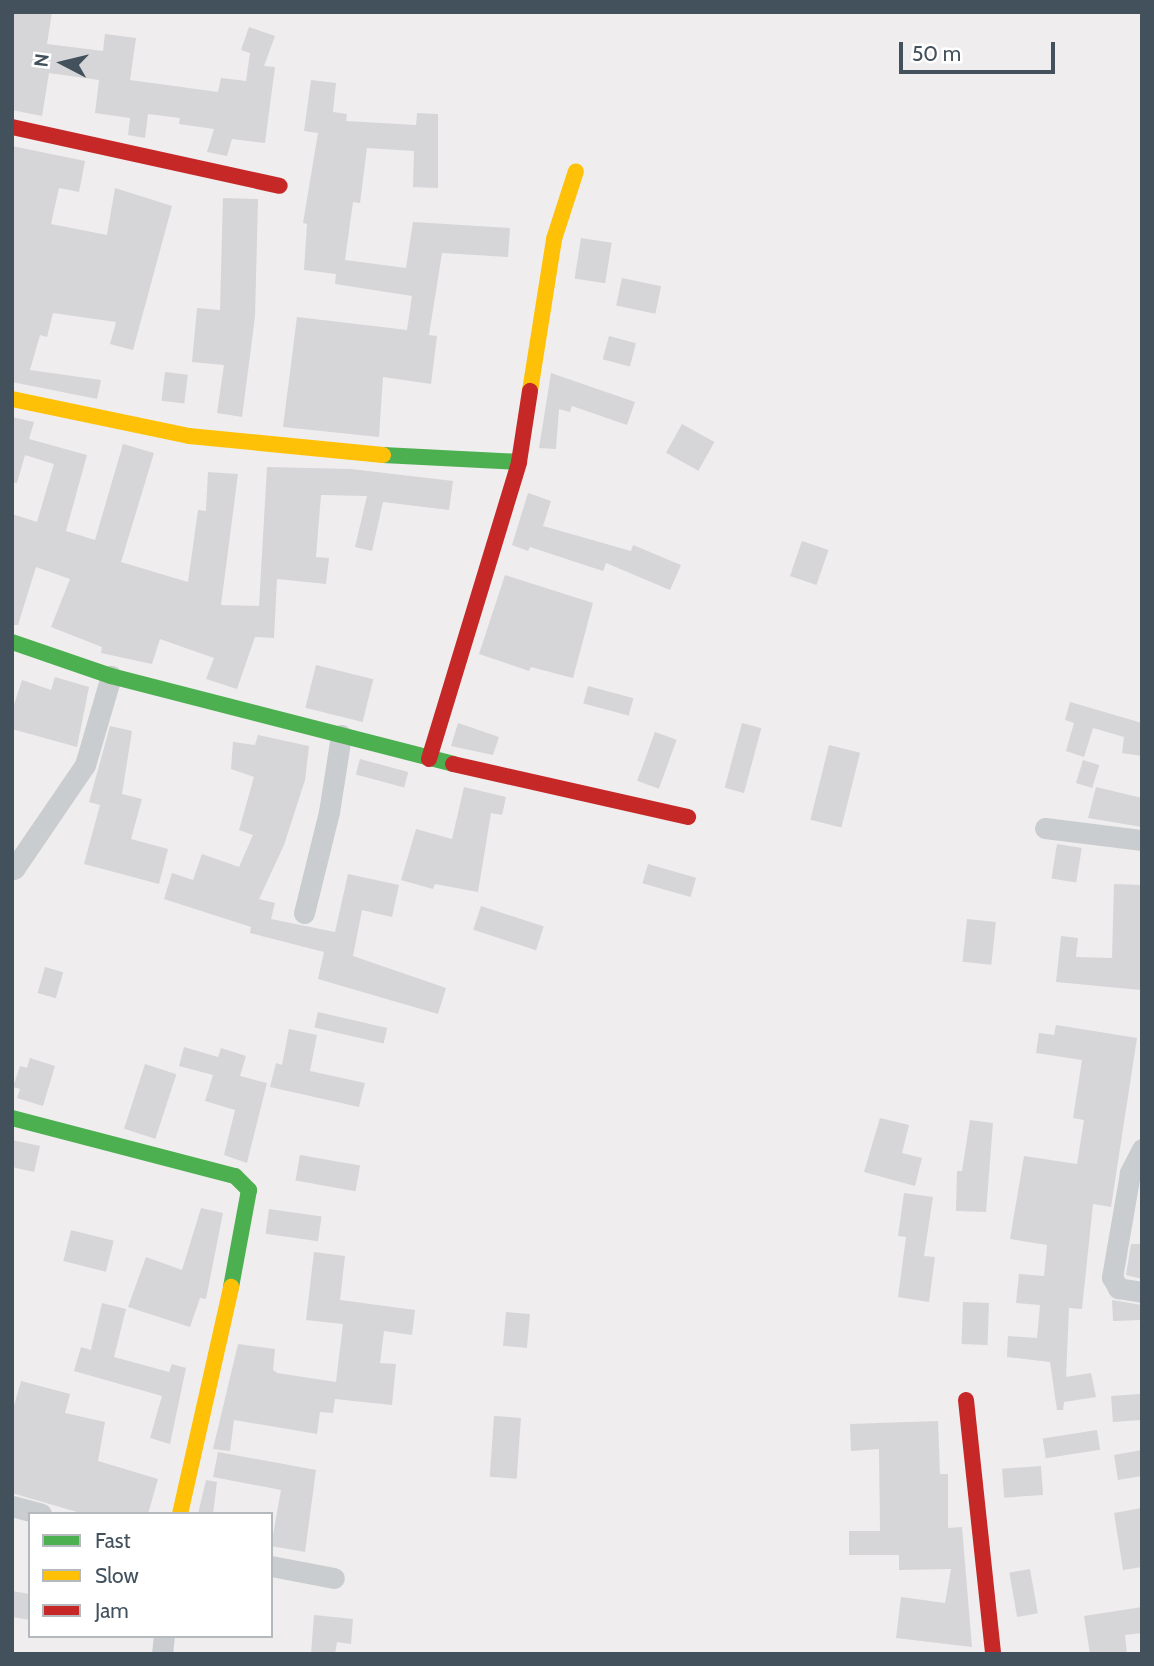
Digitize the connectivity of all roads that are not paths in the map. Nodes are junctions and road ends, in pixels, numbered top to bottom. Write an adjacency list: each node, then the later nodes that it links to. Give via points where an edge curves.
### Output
1 (12, 127): 3 (street)
2 (576, 172): 5 (street, via 554,239)
3 (280, 187)
4 (12, 399): 5 (street, via 189,436 418,458)
5 (519, 462): 9 (street)
6 (12, 642): 7 (street)
7 (111, 676): 8 (street); 13 (street, via 85,765)
8 (341, 735): 9 (street); 14 (street, via 330,813)
9 (429, 759): 10 (street)
10 (688, 817)
11 (1045, 828): 12 (street)
12 (1142, 840)
13 (14, 869)
14 (304, 914)
15 (12, 1118): 21 (street, via 236,1177 249,1190 248,1212)
16 (1142, 1149): 17 (street, via 1130,1173 1112,1277 1118,1288)
17 (1142, 1292)
18 (966, 1399): 24 (street)
19 (12, 1506): 20 (street)
20 (34, 1512)
21 (180, 1512)
22 (273, 1566): 23 (street)
23 (334, 1578)
24 (993, 1654)

